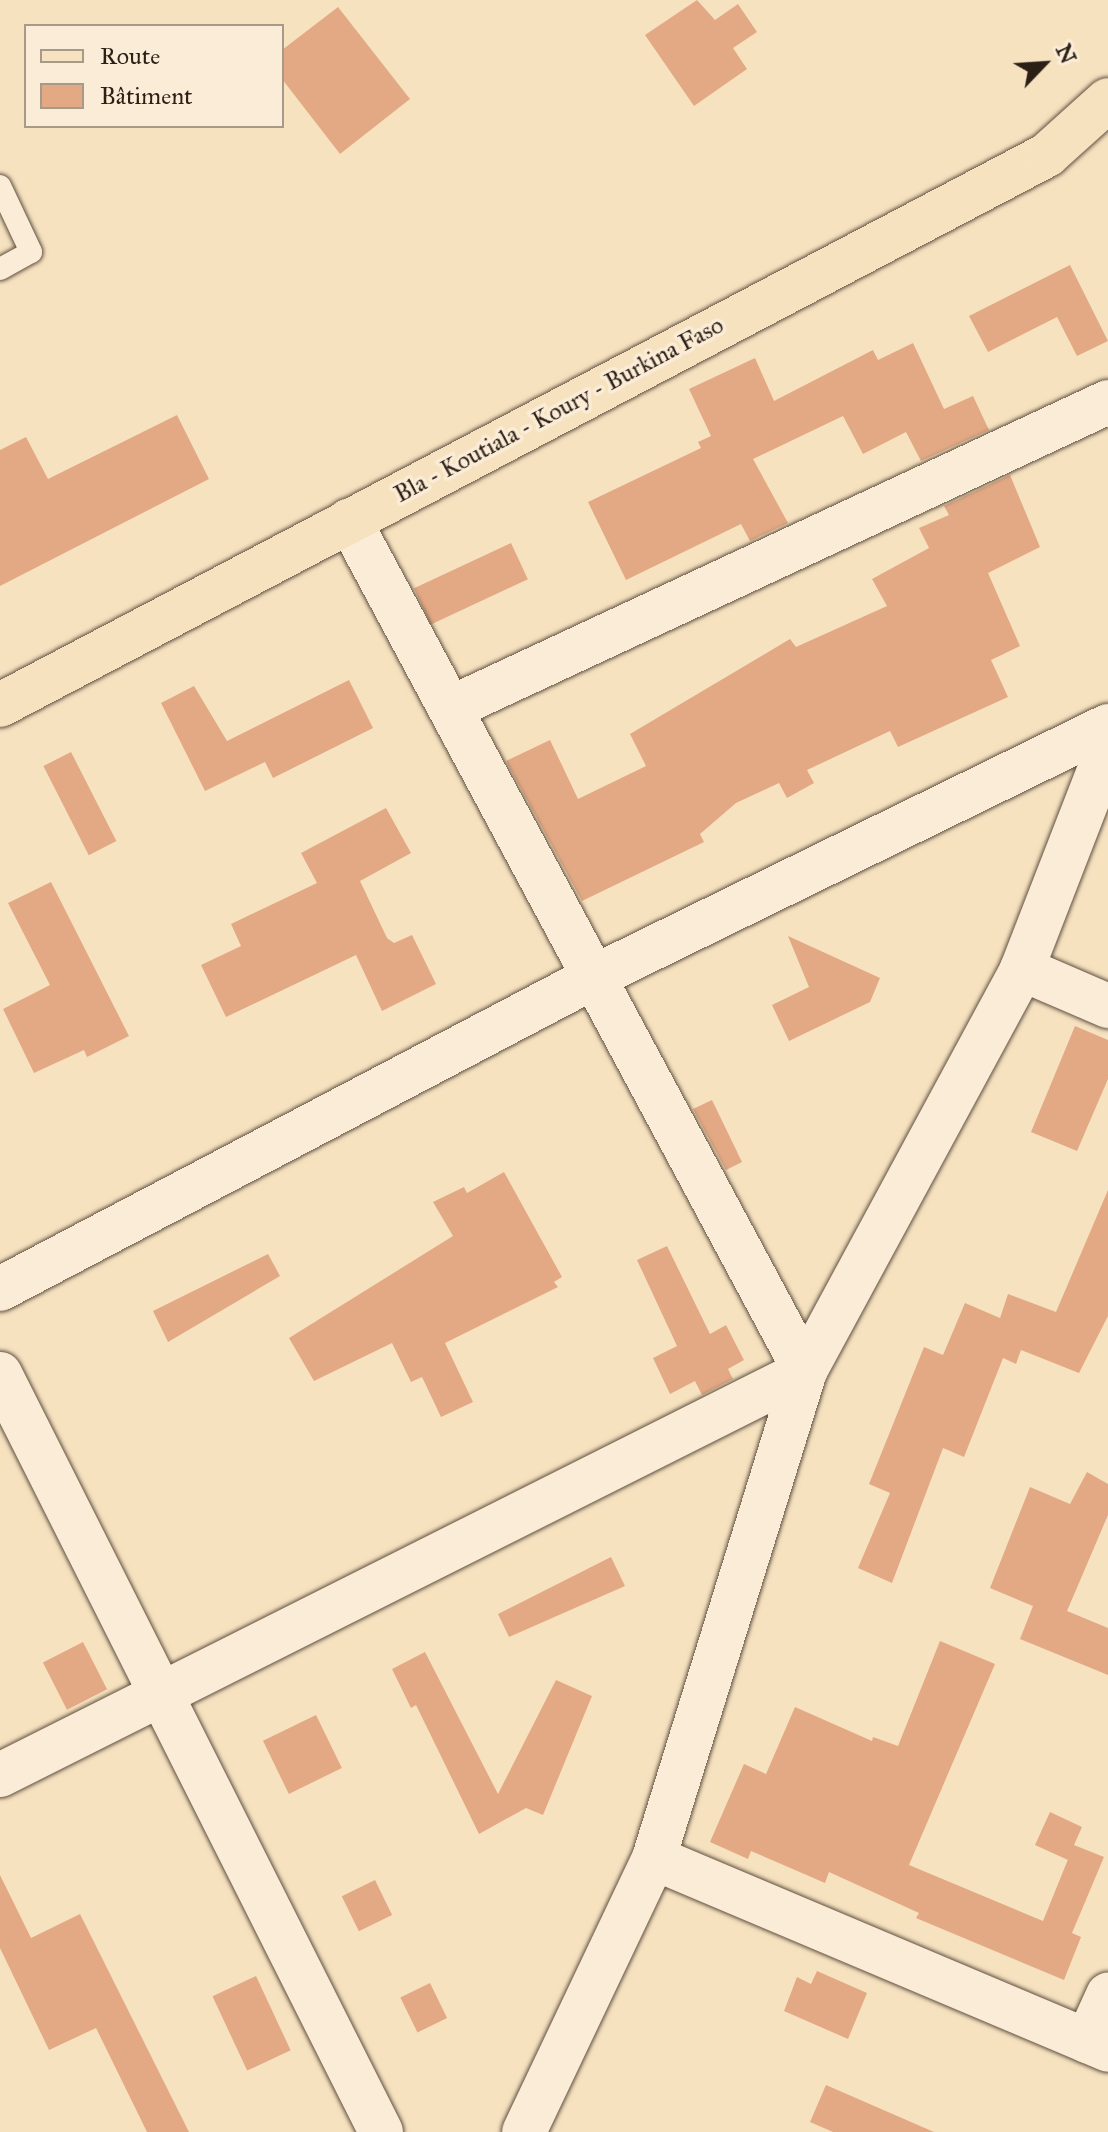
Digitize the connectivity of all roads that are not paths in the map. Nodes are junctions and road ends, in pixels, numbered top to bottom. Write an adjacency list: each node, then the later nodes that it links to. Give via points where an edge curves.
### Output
1 (1108, 100): 5 (main road, Bla - Koutiala - Koury - Burkina Faso, via 1047,155)
2 (0, 186): 3 (lane, via 31,252)
3 (0, 269)
4 (1108, 402): 7 (street)
5 (349, 520): 6 (main road, Bla - Koutiala - Koury - Burkina Faso); 7 (street)
6 (0, 705)
7 (451, 708): 11 (street)
8 (1108, 726): 11 (street)
9 (1108, 747): 10 (street)
10 (1022, 969): 12 (street); 14 (street)
11 (596, 976): 13 (street); 14 (street)
12 (1108, 1006)
13 (0, 1289)
14 (805, 1371): 16 (street); 18 (street)
15 (0, 1374): 16 (street)
16 (158, 1696): 17 (street); 21 (street)
17 (0, 1775)
18 (654, 1858): 20 (street); 22 (street)
19 (1108, 1995): 20 (street)
20 (1098, 2046)
21 (381, 2132)
22 (524, 2132)

